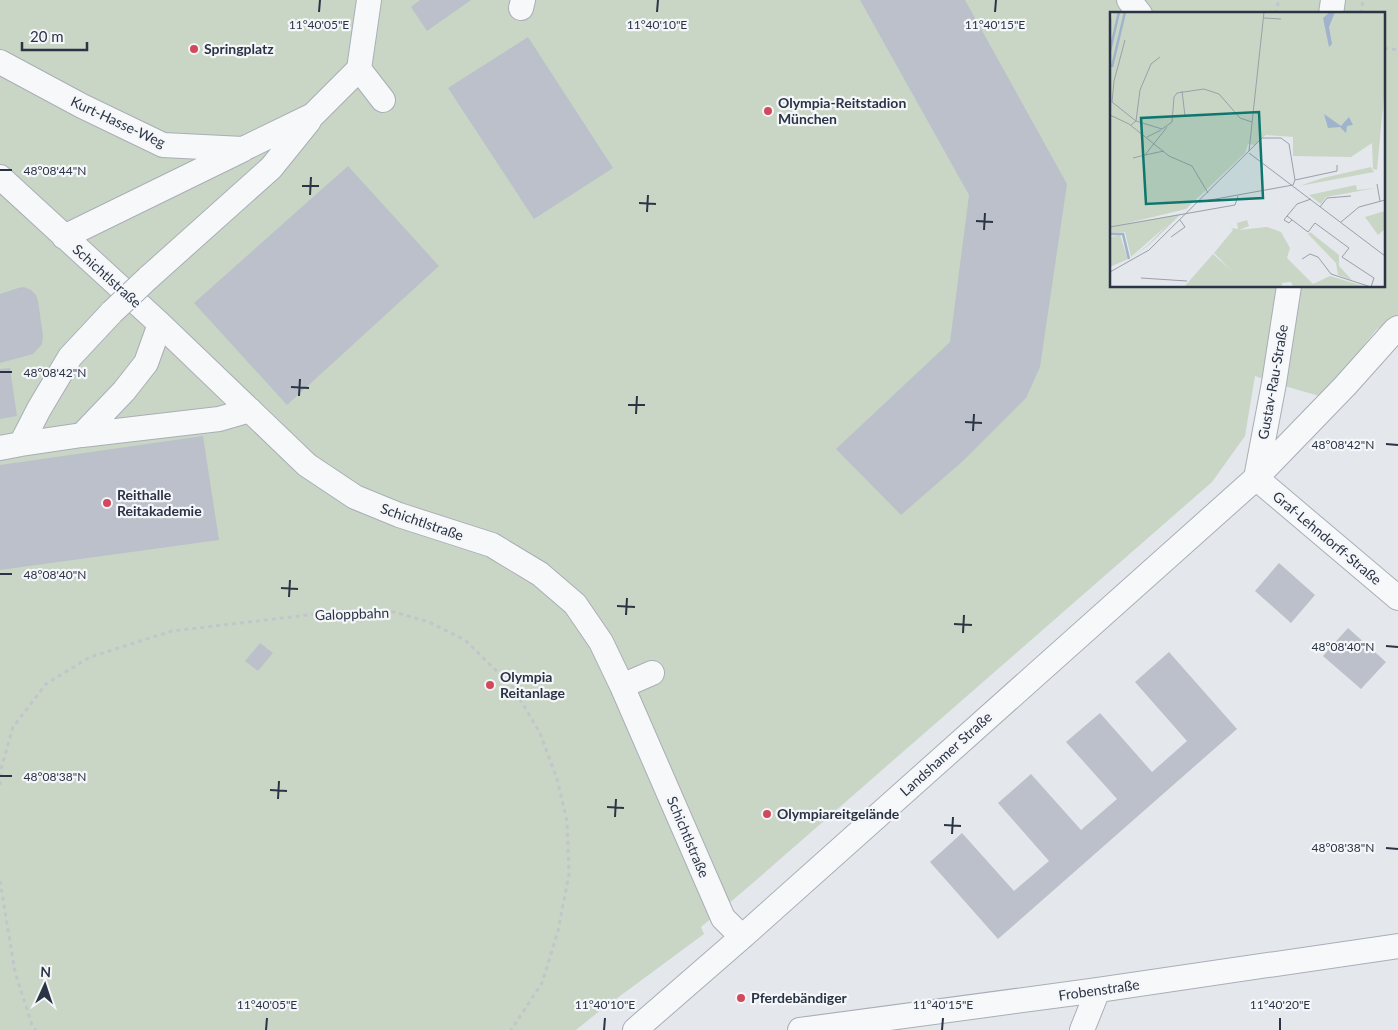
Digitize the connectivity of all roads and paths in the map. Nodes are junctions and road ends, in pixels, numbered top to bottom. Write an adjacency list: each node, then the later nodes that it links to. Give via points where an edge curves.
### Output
1 (369, 0): 5 (street)
2 (1129, 0): 3 (street)
3 (1138, 12)
4 (0, 62): 8 (street, Kurt-Hasse-Weg, via 164,145)
5 (359, 69): 6 (street); 7 (street, Kurt-Hasse-Weg)
6 (383, 100)
7 (313, 115): 8 (street, Kurt-Hasse-Weg); 16 (street, bridge, via 271,168 148,278 70,357 39,409)
8 (243, 149): 10 (street)
9 (0, 177): 10 (street, Schichtlstraße)
10 (64, 237): 12 (street, Schichtlstraße)
11 (1289, 288): 17 (street, Gustav-Rau-Straße)
12 (160, 324): 14 (street, Schichtlstraße); 15 (street, via 146,363)
13 (1398, 328): 17 (street, Landshamer Straße)
14 (250, 410): 15 (street, via 219,420); 20 (street, Schichtlstraße, via 307,465 355,498 492,545 540,574 575,604 601,642)
15 (82, 435): 16 (street)
16 (11, 446)
17 (1256, 478): 18 (street, Graf-Lehndorff-Straße); 24 (street, Landshamer Straße)
18 (1398, 598)
19 (652, 673): 20 (street)
20 (622, 686): 24 (street, Schichtlstraße, via 723,918)
21 (0, 785): 29 (path, Galoppbahn, via 1,769 13,727 46,684 90,657 172,631 342,611 394,612 429,622 465,640 512,686 540,733 557,779 567,821 569,874 558,931 542,983)
22 (0, 881): 23 (path)
23 (0, 885): 28 (path, via 15,972)
24 (742, 936): 27 (street, Landshamer Straße)
25 (1398, 946): 26 (street, Frobenstraße)
26 (1098, 990): 30 (street, Frobenstraße); 31 (street)
27 (641, 1029)
28 (36, 1030)
29 (511, 1030)
30 (800, 1030)
31 (1082, 1030)

